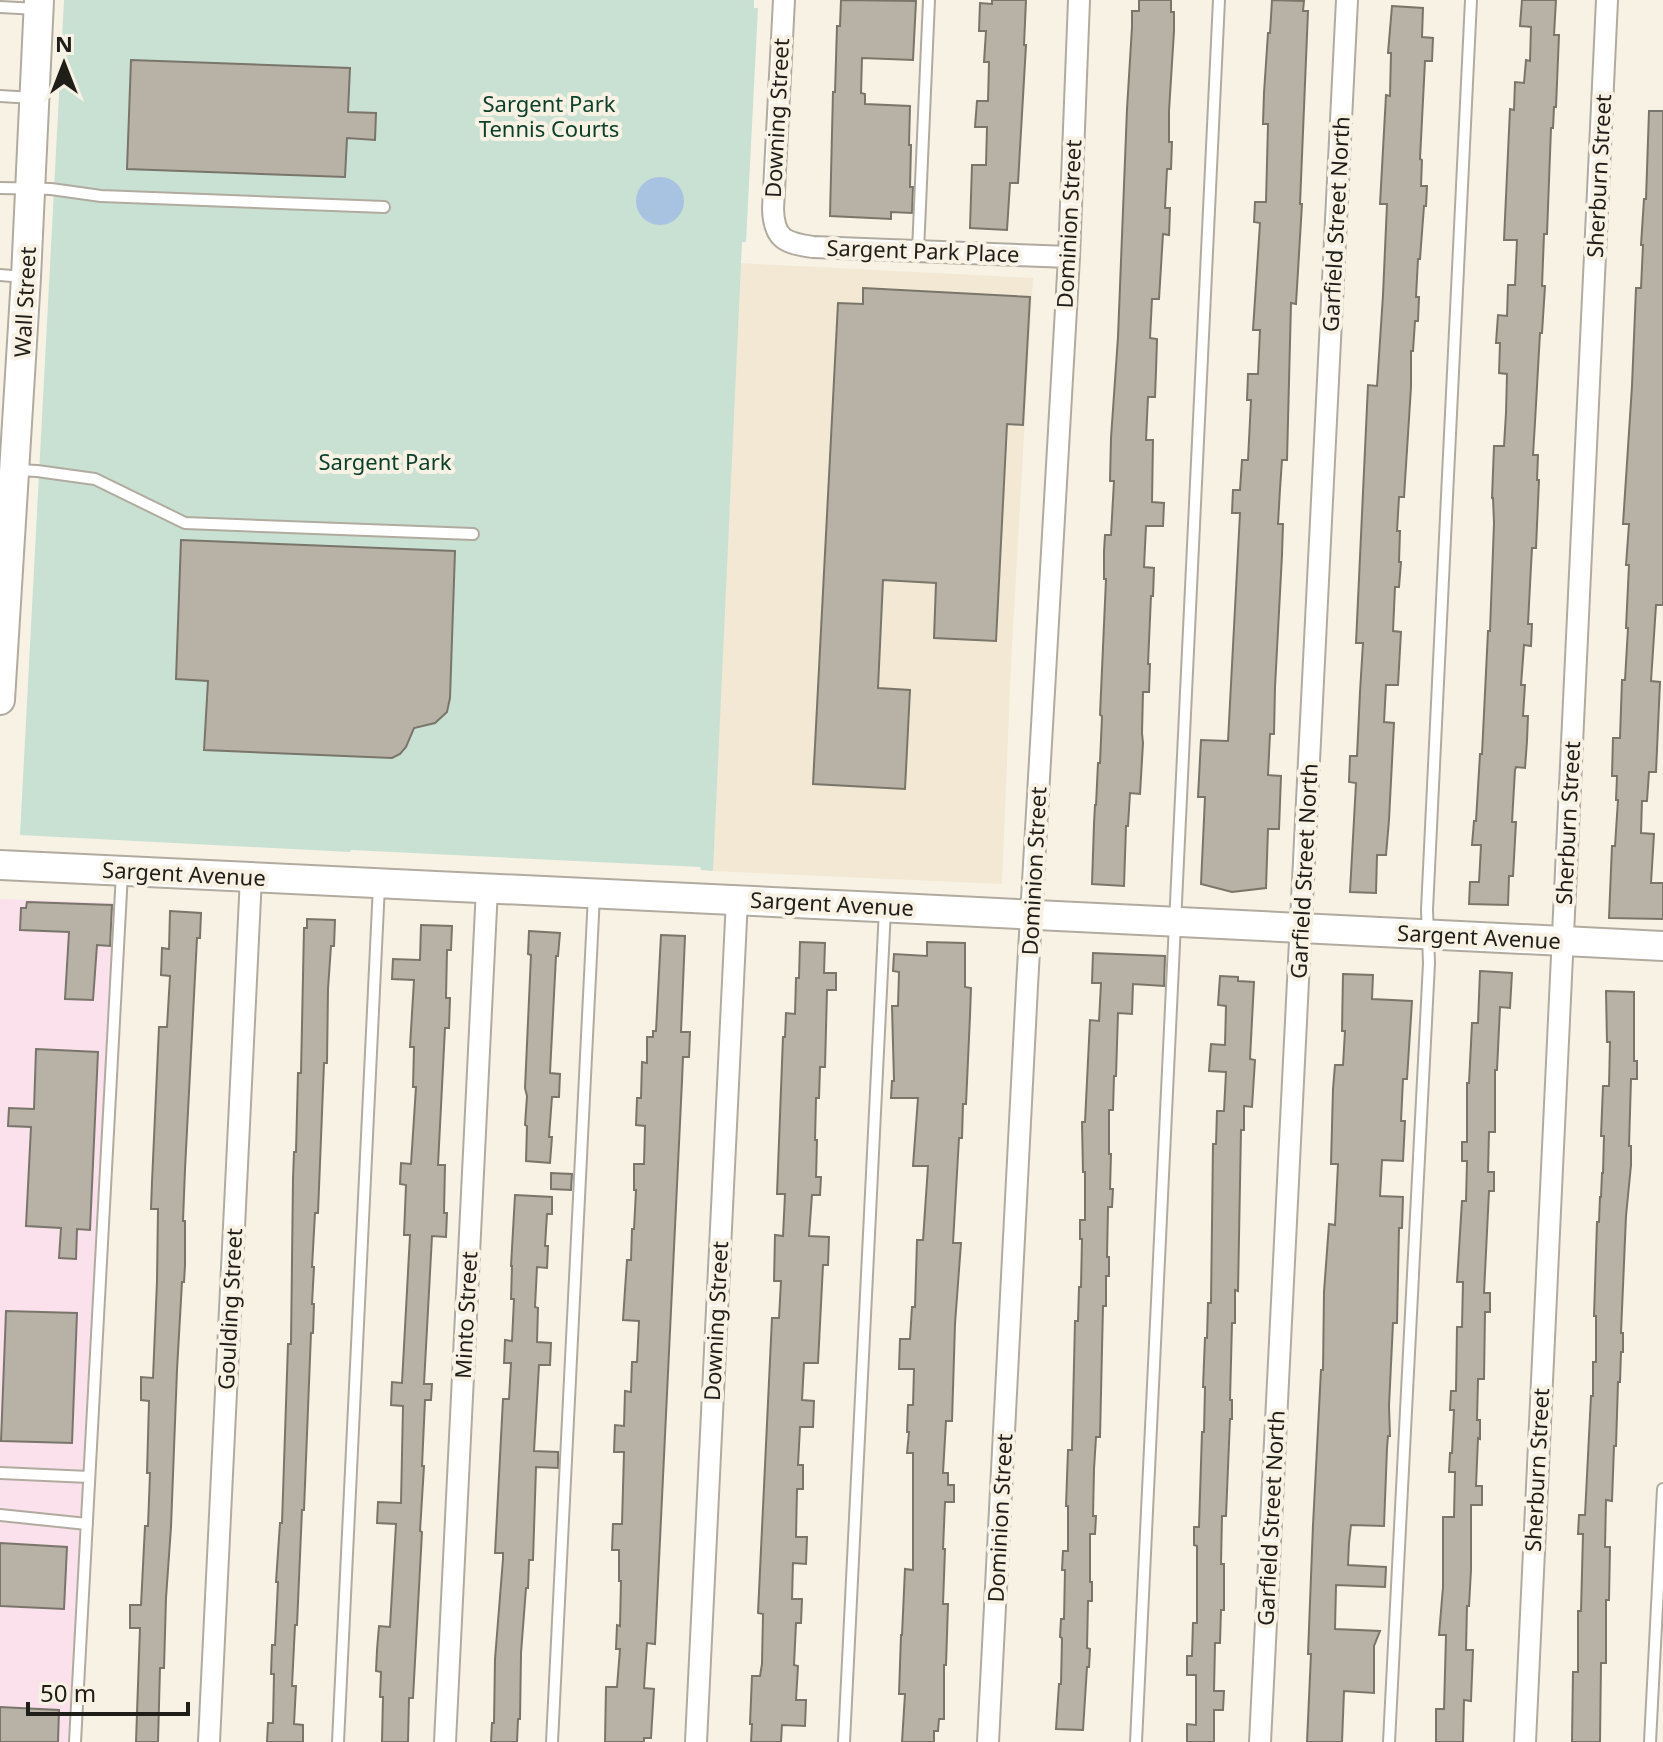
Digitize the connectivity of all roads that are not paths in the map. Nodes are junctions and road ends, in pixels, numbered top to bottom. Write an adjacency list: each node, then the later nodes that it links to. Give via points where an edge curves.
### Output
1 (784, 0): 15 (street, Downing Street, via 773,209)
2 (929, 0): 16 (lane)
3 (1079, 0): 17 (street, Dominion Street)
4 (1219, 0): 31 (lane)
5 (1347, 0): 32 (street, Garfield Street North)
6 (1471, 0): 33 (lane)
7 (1607, 0): 34 (street, Sherburn Street)
8 (39, 4): 9 (lane); 11 (main road, Wall Street)
9 (0, 7)
10 (0, 96): 11 (lane)
11 (35, 98): 13 (main road, Wall Street)
12 (0, 188): 13 (lane)
13 (31, 188): 14 (lane, via 101,196); 18 (main road, Wall Street)
14 (384, 207)
15 (780, 235): 16 (street, Sargent Park Place, via 792,244 813,247)
16 (918, 251): 17 (street, Sargent Park Place)
17 (1069, 257): 30 (street, Dominion Street)
18 (13, 276): 19 (main road, Wall Street)
19 (15, 470): 20 (lane, via 95,479 185,523); 21 (main road, Wall Street)
20 (473, 534)
21 (0, 700)
22 (0, 865): 23 (main road, Sargent Avenue)
23 (122, 871): 24 (main road, Sargent Avenue); 37 (lane)
24 (251, 877): 25 (main road, Sargent Avenue); 42 (street, Goulding Street)
25 (379, 882): 26 (main road, Sargent Avenue); 43 (lane)
26 (487, 888): 27 (main road, Sargent Avenue); 44 (street, Minto Street)
27 (594, 893): 28 (main road, Sargent Avenue); 45 (lane)
28 (737, 899): 29 (main road, Sargent Avenue); 46 (street, Downing Street)
29 (885, 906): 30 (main road, Sargent Avenue); 47 (lane)
30 (1031, 915): 31 (main road, Sargent Avenue); 48 (street, Dominion Street)
31 (1174, 921): 32 (main road, Sargent Avenue); 49 (lane)
32 (1301, 928): 33 (main road, Sargent Avenue); 50 (street, Garfield Street North)
33 (1427, 933): 34 (main road, Sargent Avenue); 51 (lane)
34 (1562, 941): 35 (main road, Sargent Avenue); 52 (street, Sherburn Street)
35 (1663, 946)
36 (0, 1473): 37 (lane)
37 (89, 1477): 40 (lane)
38 (1663, 1489): 53 (lane)
39 (0, 1515): 40 (lane)
40 (87, 1524): 41 (lane)
41 (75, 1742)
42 (209, 1742)
43 (338, 1742)
44 (445, 1742)
45 (552, 1742)
46 (696, 1742)
47 (844, 1742)
48 (988, 1742)
49 (1136, 1742)
50 (1260, 1742)
51 (1389, 1742)
52 (1525, 1742)
53 (1650, 1742)

